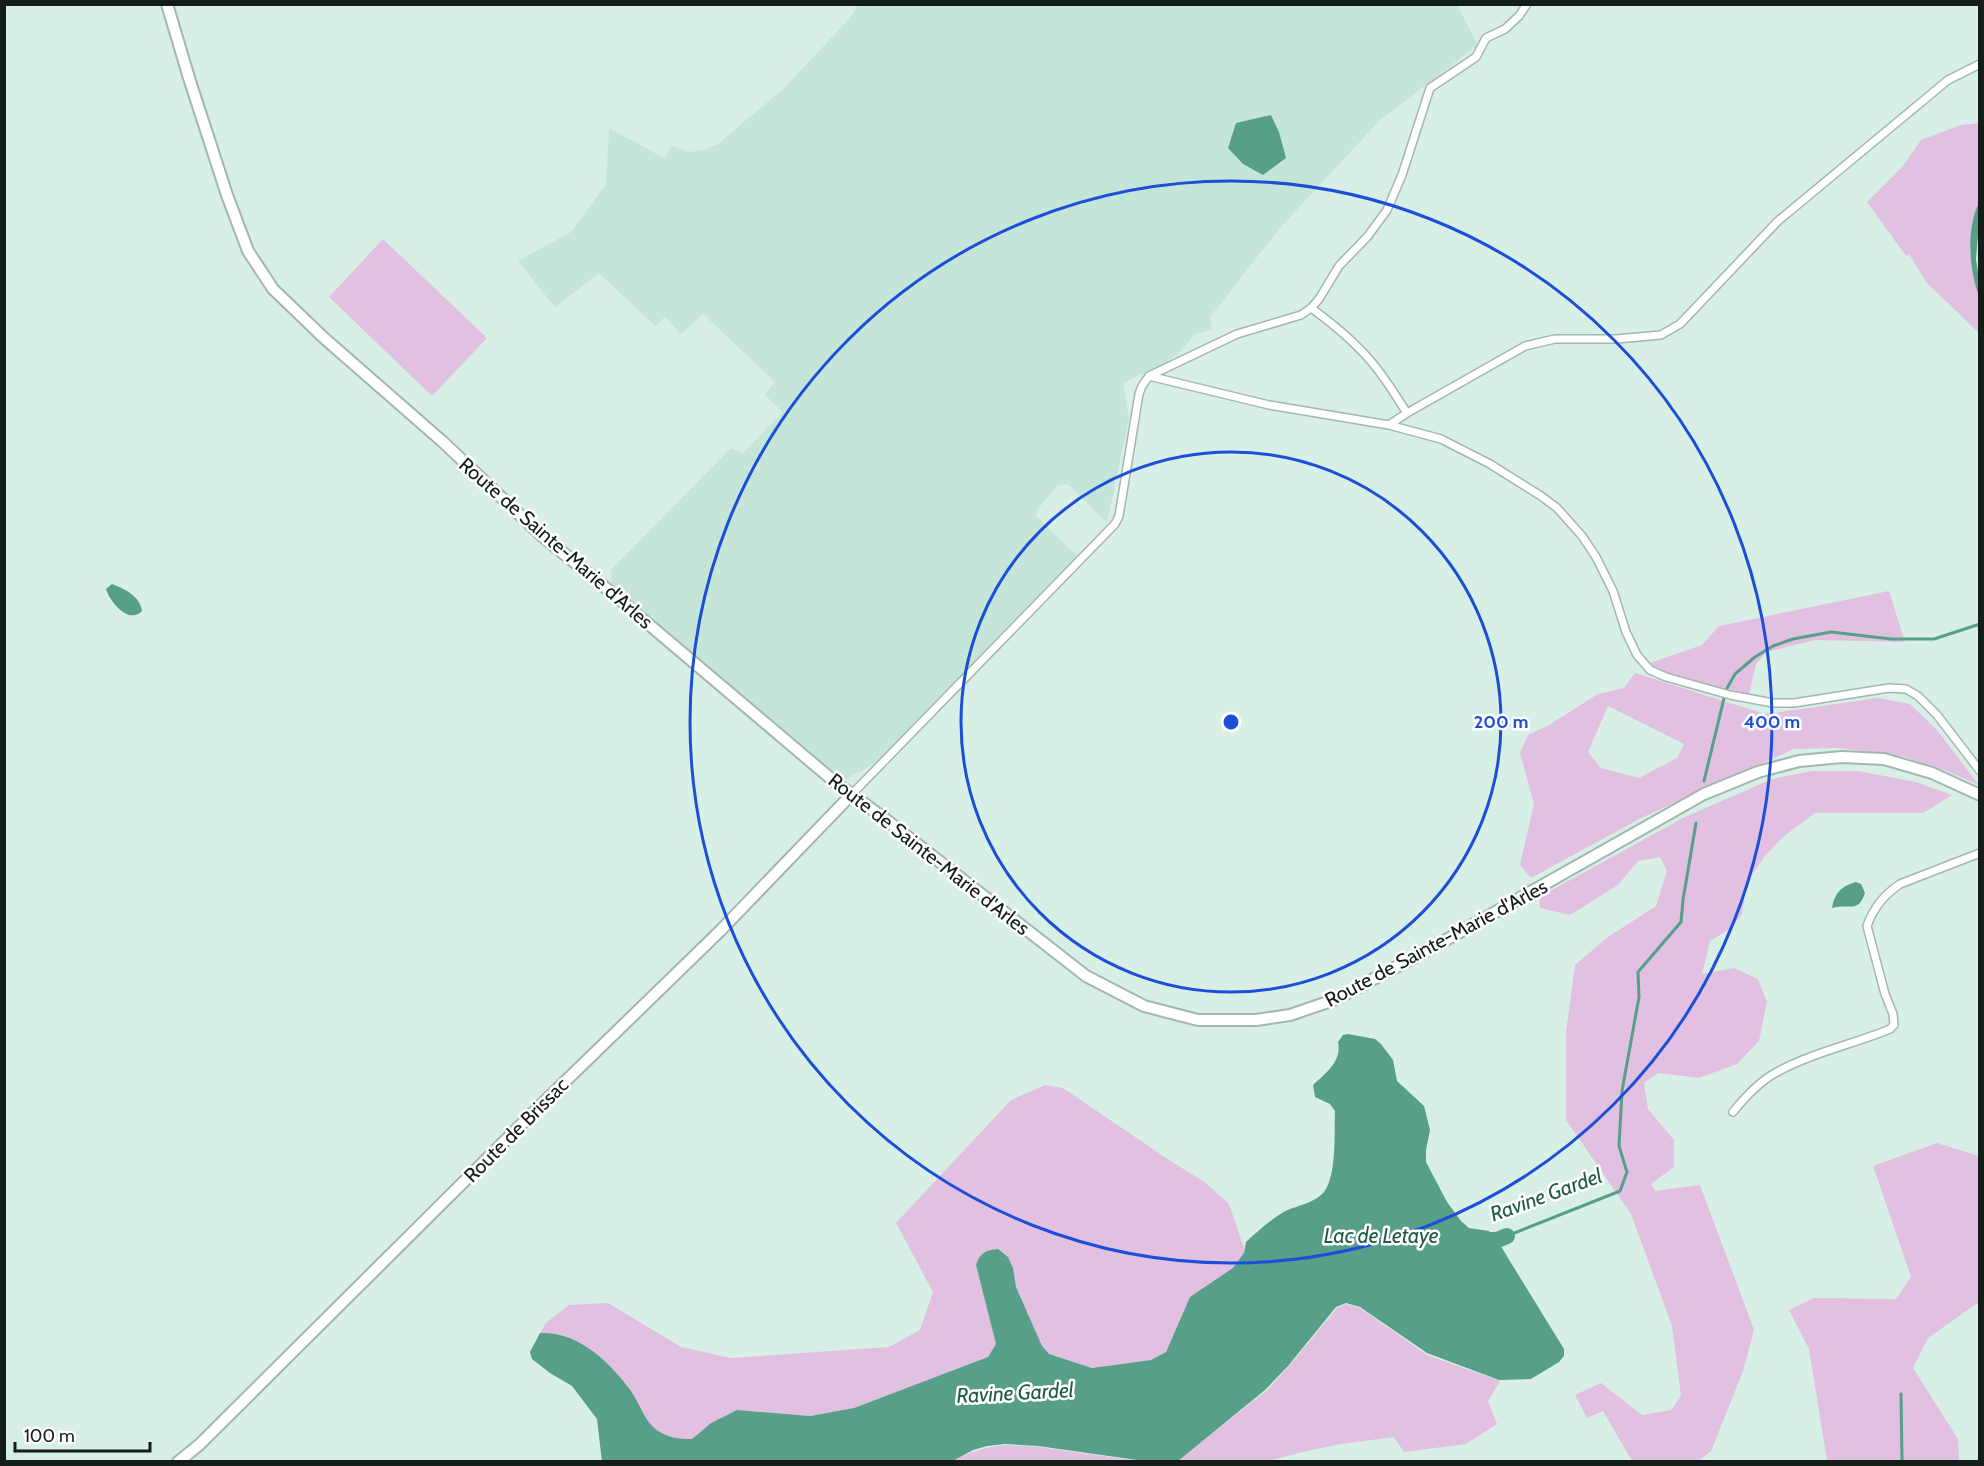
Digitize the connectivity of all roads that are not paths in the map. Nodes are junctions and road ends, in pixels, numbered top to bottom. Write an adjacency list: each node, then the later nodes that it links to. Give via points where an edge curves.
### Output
1 (167, 4): 9 (main road, Route de Sainte-Marie d'Arles, via 226,195 248,251 273,289 542,536)
2 (1527, 4): 4 (street, via 1505,29 1486,38 1476,57 1430,88 1387,210)
3 (1980, 64): 6 (street, via 1948,80 1778,221 1680,324 1661,335 1555,339 1525,346)
4 (1311, 308): 5 (street, via 1237,334); 6 (street, via 1355,344)
5 (1149, 376): 7 (street, via 1269,405); 9 (street, via 1139,394 1115,524)
6 (1407, 413): 7 (street)
7 (1389, 425): 8 (street, via 1442,439 1490,464 1557,508 1582,536 1604,572 1636,654 1650,669 1666,678 1773,703 1906,689 1937,715)
8 (1980, 771)
9 (851, 795): 10 (main road, Route de Sainte-Marie d'Arles, via 1086,976 1144,1006 1198,1020 1256,1020 1290,1015 1334,1000 1704,794 1758,772 1799,761 1884,759 1932,773); 13 (main road, Route de Brissac, via 720,931 199,1445)
10 (1980, 795)
11 (1980, 853): 12 (street, via 1900,885 1879,901 1871,915 1867,926 1894,1025 1775,1072 1744,1098)
12 (1733, 1113)
13 (178, 1461)

